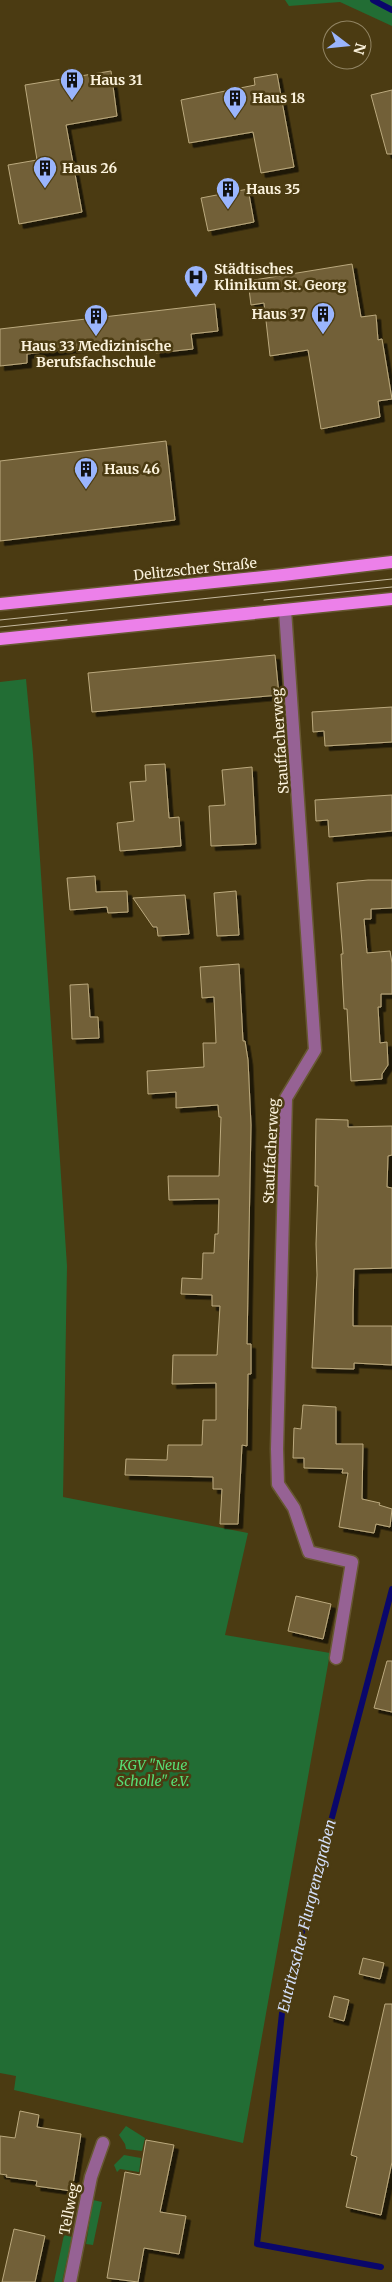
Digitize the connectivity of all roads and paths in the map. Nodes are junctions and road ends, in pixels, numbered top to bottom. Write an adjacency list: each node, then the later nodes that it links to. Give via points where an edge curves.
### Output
1 (392, 562): 3 (main road, Delitzscher Straße)
2 (392, 599): 4 (main road)
3 (0, 604)
4 (285, 610): 5 (main road); 6 (street, Stauffacherweg, via 315,1050 286,1098 278,1484 294,1508 308,1552 352,1562)
5 (0, 639)
6 (336, 1658)
7 (103, 2143): 8 (street, Tellweg, via 91,2177)
8 (70, 2282)

